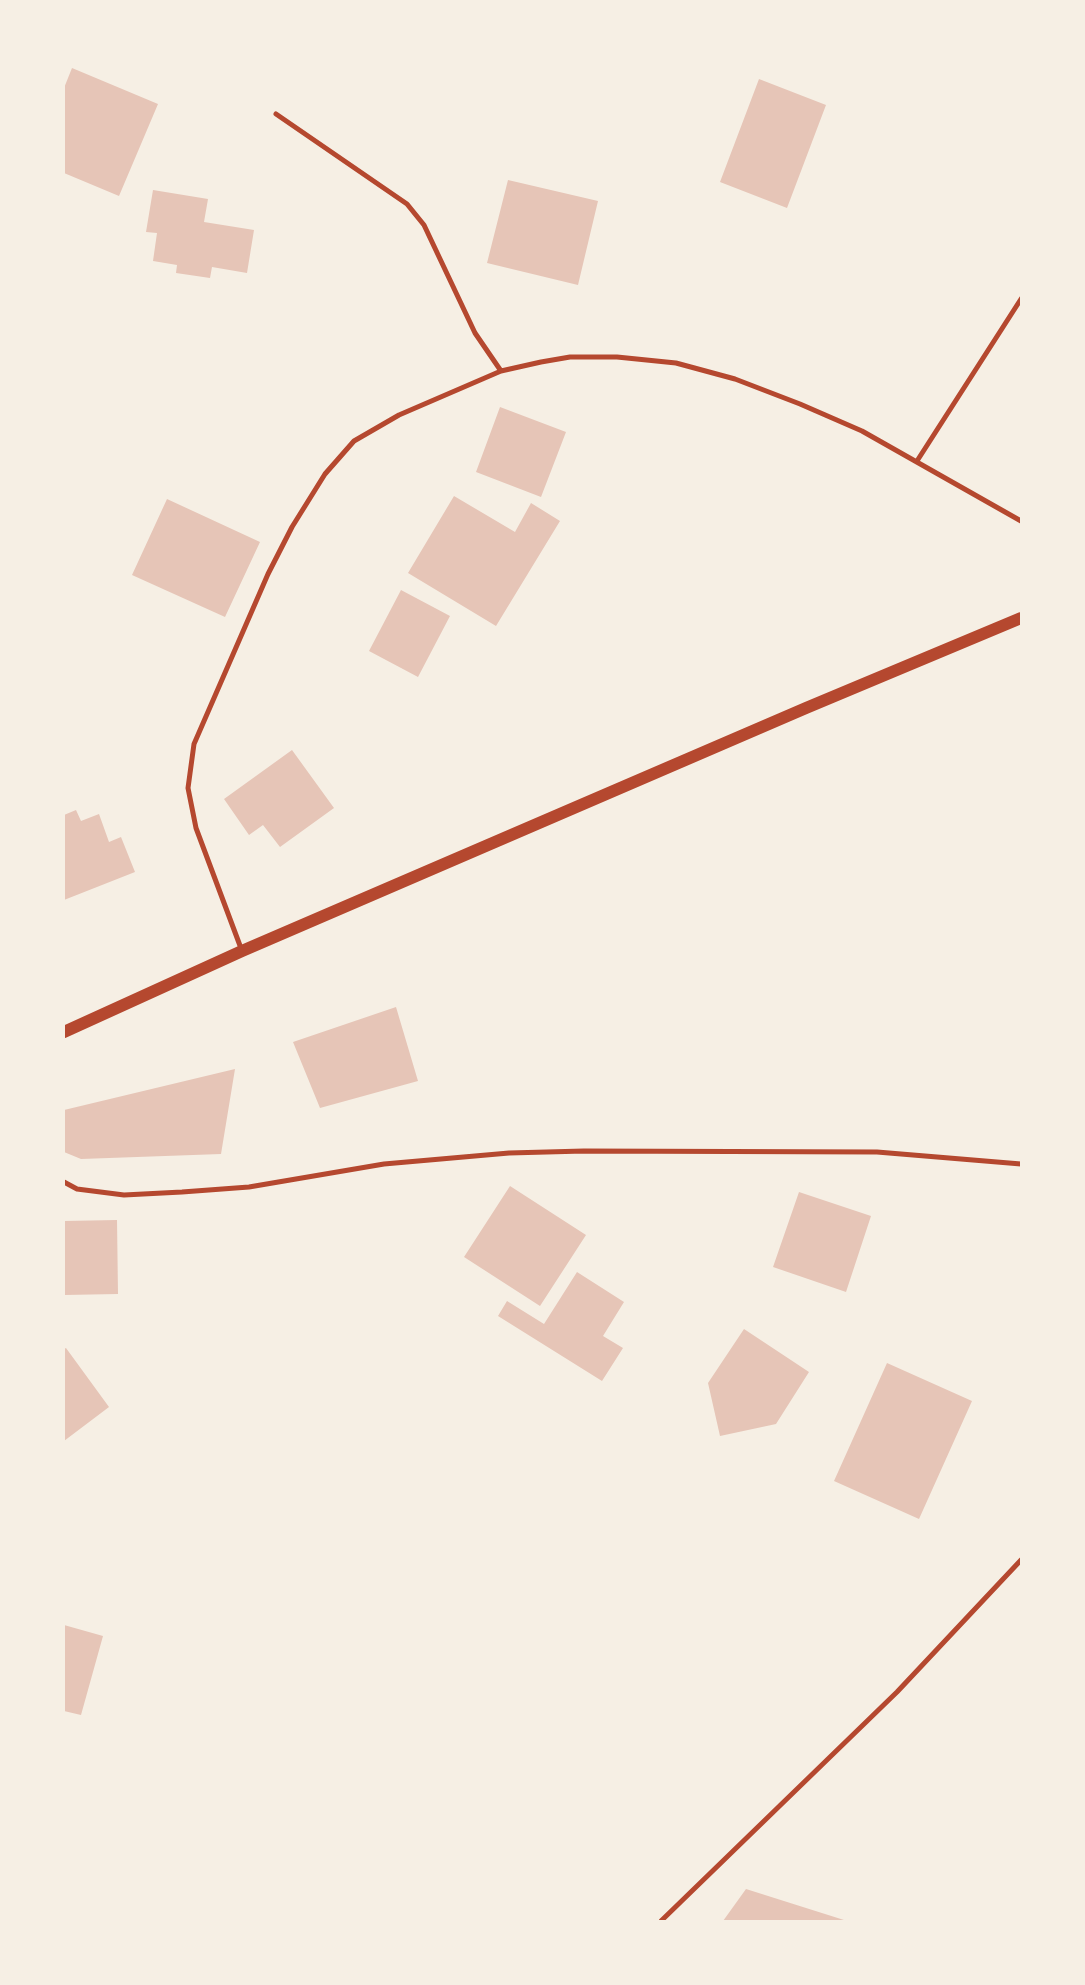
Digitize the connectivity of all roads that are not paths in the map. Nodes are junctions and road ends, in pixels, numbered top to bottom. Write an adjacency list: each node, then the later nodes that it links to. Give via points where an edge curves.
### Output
1 (276, 114): 3 (street, via 407,204 424,225 475,333)
2 (1021, 299): 4 (street)
3 (501, 371): 4 (street, via 570,358 617,357 676,363 735,379 800,404 862,431); 7 (street, via 399,415 354,441 325,474 268,574 194,744 188,788 196,828)
4 (917, 461): 5 (street)
5 (1021, 521)
6 (1021, 618): 7 (main road)
7 (242, 951): 8 (main road)
8 (64, 1032)
9 (1021, 1164): 10 (street, via 876,1152 509,1153 384,1164 248,1187 182,1192 124,1195 78,1188)
10 (64, 1182)
11 (1021, 1560): 12 (street, via 897,1692)
12 (661, 1921)

